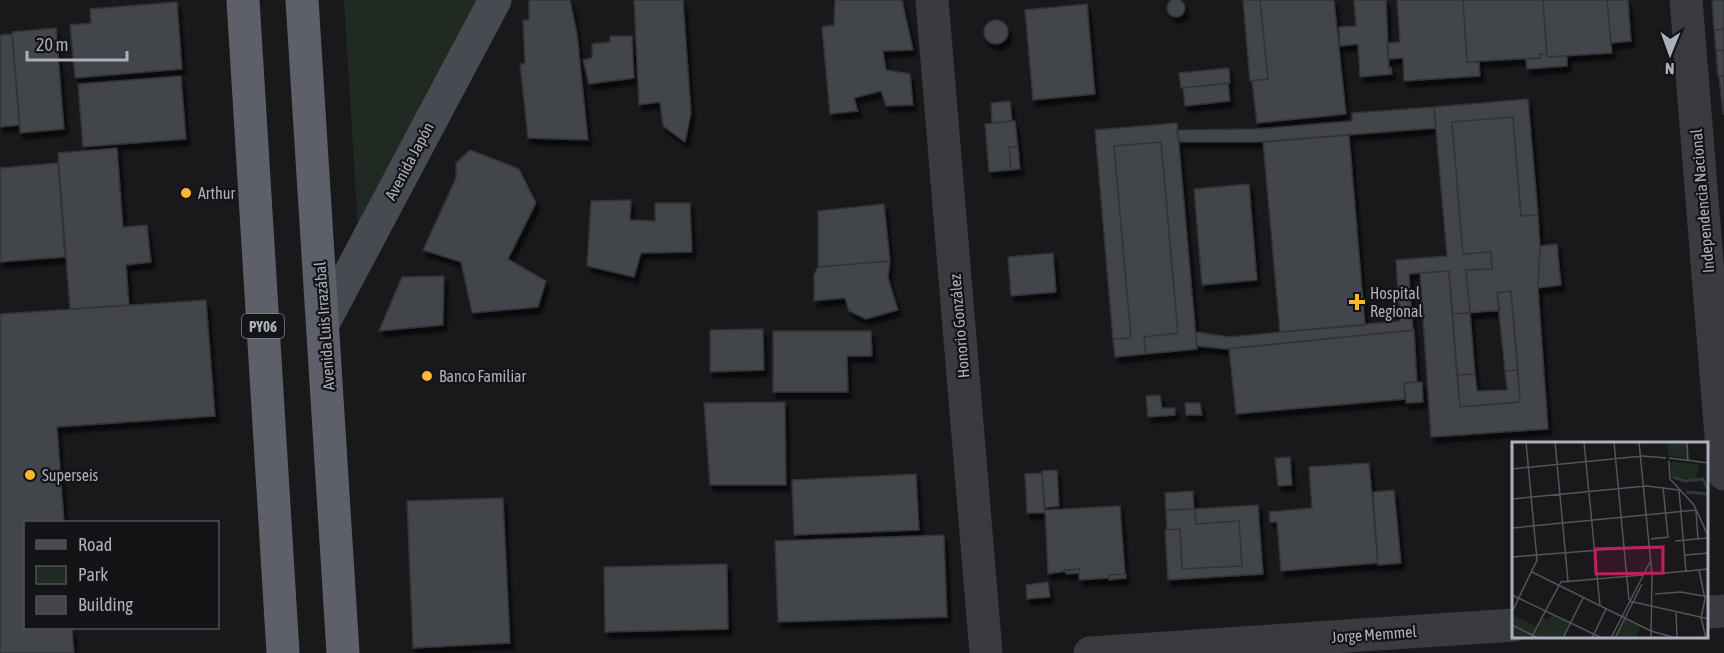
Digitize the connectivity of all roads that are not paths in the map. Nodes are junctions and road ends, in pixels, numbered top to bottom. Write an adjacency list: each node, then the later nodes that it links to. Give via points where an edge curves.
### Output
1 (243, 0): 11 (highway, PY06)
2 (302, 0): 6 (highway, Avenida Luis Irrazábal)
3 (495, 0): 6 (main road, Avenida Japón)
4 (932, 0): 13 (street, Honorio González)
5 (1686, 0): 7 (street, Independencia Nacional)
6 (324, 322): 12 (highway, Avenida Luis Irrazábal)
7 (1724, 474)
8 (1724, 611): 9 (street)
9 (1709, 612)
10 (1512, 625): 14 (street, Jorge Memmel)
11 (283, 653)
12 (343, 653)
13 (986, 653)
14 (1090, 653)

